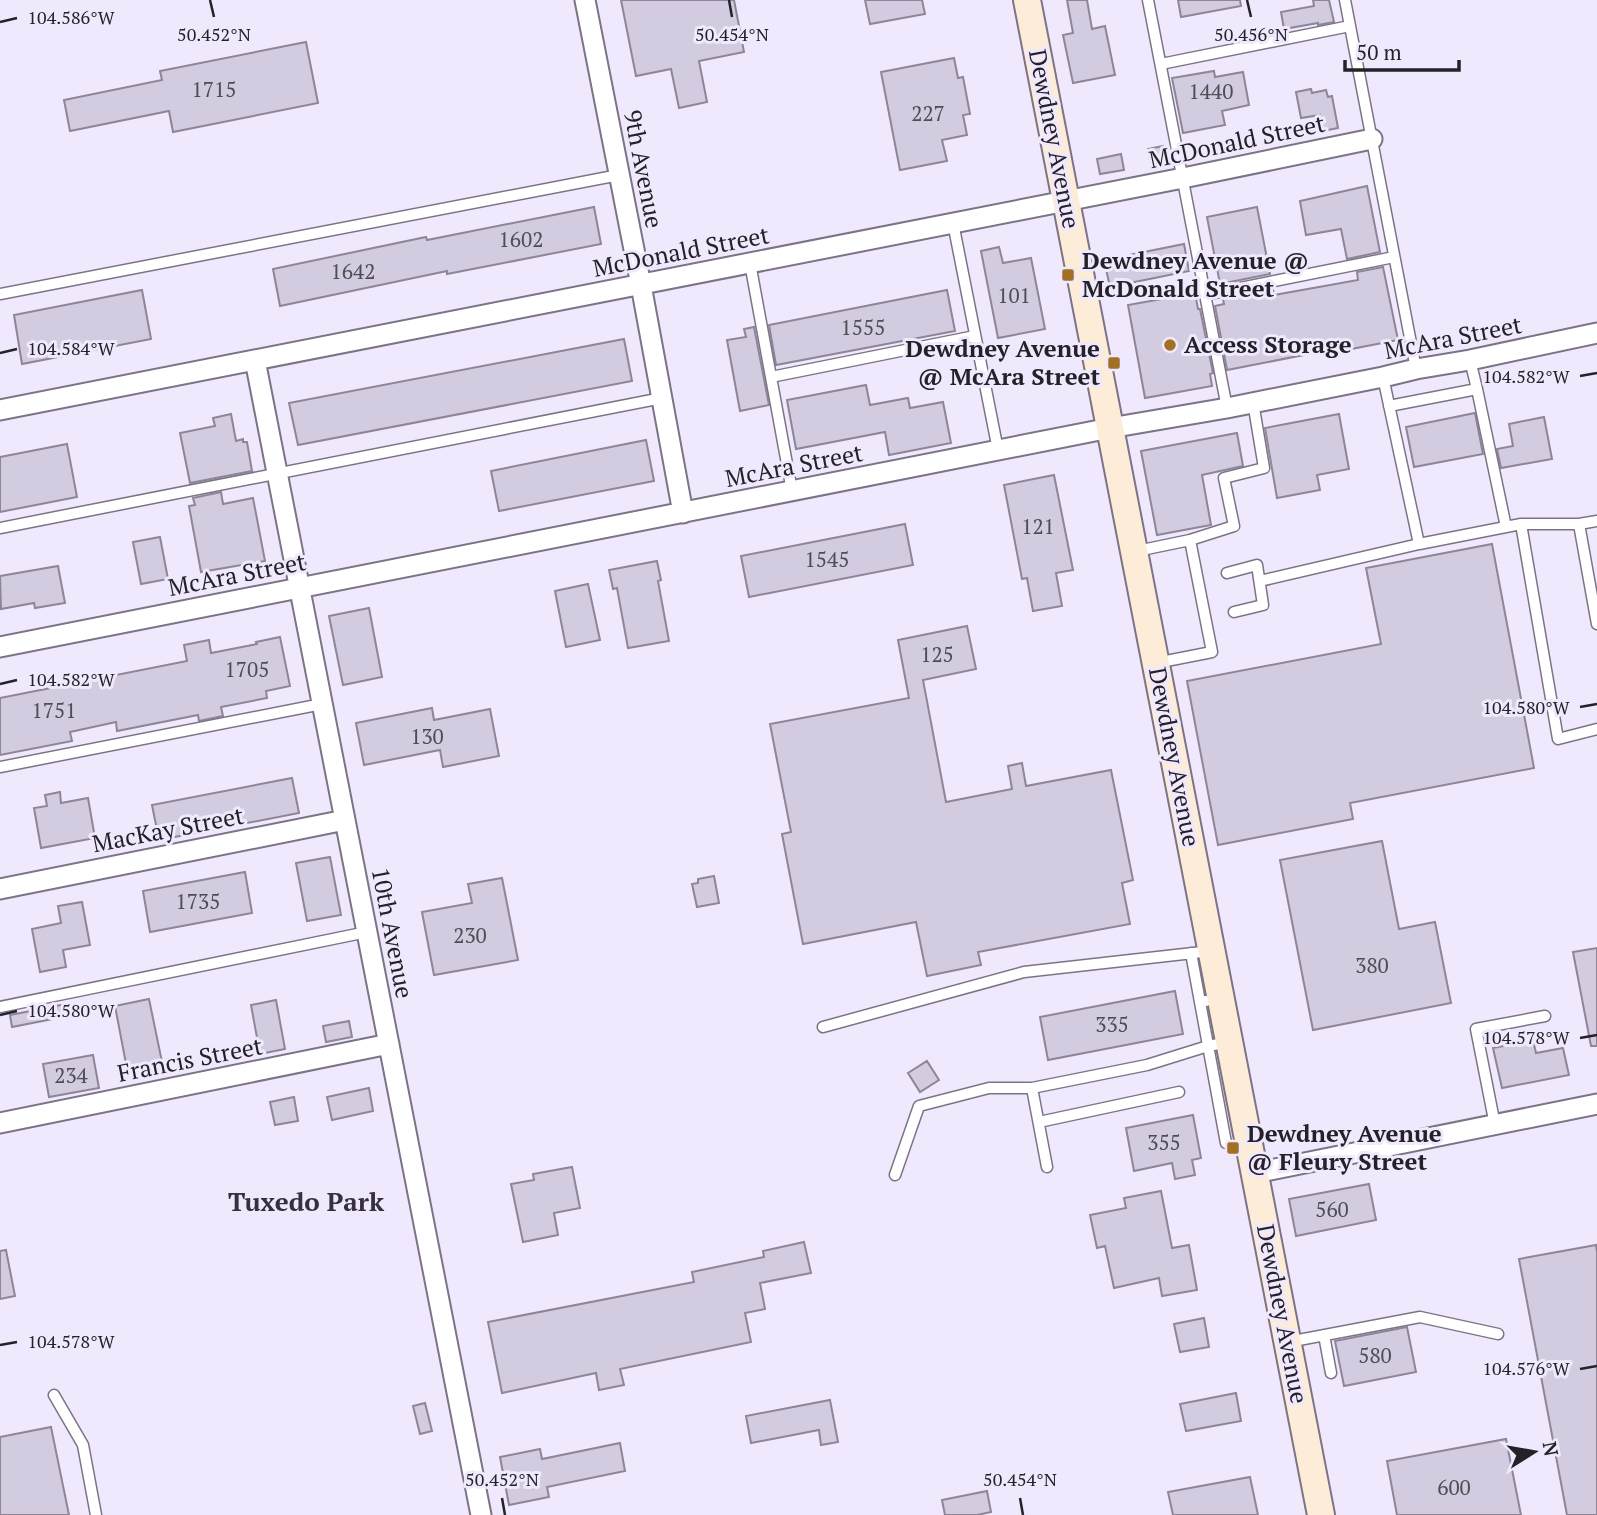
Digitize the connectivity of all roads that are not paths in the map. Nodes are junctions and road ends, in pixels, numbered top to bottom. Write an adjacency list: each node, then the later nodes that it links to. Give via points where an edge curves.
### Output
1 (585, 0): 8 (street, 9th Avenue)
2 (1027, 0): 10 (street, Dewdney Avenue)
3 (1148, 0): 6 (lane)
4 (1345, 0): 5 (lane)
5 (1350, 26): 6 (lane); 7 (lane)
6 (1161, 64): 9 (lane)
7 (1372, 139): 9 (street, McDonald Street); 12 (lane)
8 (619, 175): 14 (street, 9th Avenue); 15 (lane)
9 (1183, 178): 10 (street, McDonald Street); 16 (lane)
10 (1066, 201): 11 (street, McDonald Street); 30 (street, Dewdney Avenue)
11 (953, 223): 13 (street, McDonald Street); 18 (lane)
12 (1394, 257): 16 (lane); 21 (lane)
13 (750, 263): 14 (street, McDonald Street); 22 (lane)
14 (641, 285): 19 (street, McDonald Street); 25 (street, 9th Avenue)
15 (0, 295)
16 (1205, 295): 28 (lane)
17 (1597, 333): 20 (street, McAra Street)
18 (975, 336): 22 (lane); 31 (lane)
19 (255, 360): 29 (street, McDonald Street); 32 (street, 10th Avenue)
20 (1470, 360): 21 (street, McAra Street); 24 (lane)
21 (1416, 369): 23 (street, McAra Street)
22 (771, 377): 33 (lane)
23 (1383, 377): 26 (street, McAra Street); 27 (lane)
24 (1477, 389): 27 (lane); 38 (lane)
25 (662, 398): 32 (lane); 34 (street, 9th Avenue)
26 (1253, 402): 28 (street, McAra Street); 40 (lane, via 1264,468 1224,478 1234,526)
27 (1389, 406): 41 (lane)
28 (1227, 408): 30 (street, McAra Street)
29 (0, 410)
30 (1110, 428): 31 (street, McAra Street); 42 (street, Dewdney Avenue)
31 (998, 450): 33 (street, McAra Street)
32 (276, 473): 39 (lane); 45 (street, 10th Avenue)
33 (792, 491): 34 (street, McAra Street)
34 (682, 513): 45 (street, McAra Street)
35 (1597, 522): 37 (lane)
36 (1521, 524): 37 (lane); 38 (lane); 51 (lane, via 1558,739)
37 (1579, 524): 47 (lane)
38 (1506, 527): 41 (lane)
39 (0, 528)
40 (1190, 540): 42 (lane); 49 (lane, via 1212,652)
41 (1419, 544): 44 (lane)
42 (1134, 551): 49 (street, Dewdney Avenue)
43 (1227, 573): 44 (lane, via 1257,565)
44 (1260, 581): 46 (lane, via 1264,605)
45 (299, 588): 48 (street, McAra Street); 50 (street, 10th Avenue)
46 (1234, 612)
47 (1597, 624)
48 (0, 647)
49 (1156, 663): 56 (street, Dewdney Avenue)
50 (322, 704): 52 (lane); 53 (street, 10th Avenue)
51 (1597, 729)
52 (0, 767)
53 (345, 820): 54 (street, MacKay Street); 55 (street, 10th Avenue)
54 (0, 888)
55 (367, 932): 57 (lane); 60 (street, 10th Avenue)
56 (1201, 952): 59 (lane, via 1024,972); 61 (street, Dewdney Avenue)
57 (0, 1007)
58 (1545, 1016): 67 (lane, via 1476,1029)
59 (823, 1027)
60 (389, 1044): 66 (street, Francis Street); 78 (street, 10th Avenue)
61 (1219, 1044): 62 (lane, via 1147,1065); 68 (lane); 70 (street, Dewdney Avenue)
62 (1032, 1088): 65 (lane); 71 (lane, via 989,1088 919,1106)
63 (1179, 1092): 65 (lane)
64 (1597, 1104): 67 (street)
65 (1039, 1122): 69 (lane)
66 (0, 1123)
67 (1494, 1125): 70 (street)
68 (1226, 1143)
69 (1047, 1167)
70 (1255, 1173): 74 (street, Dewdney Avenue)
71 (895, 1175)
72 (1498, 1334): 73 (lane, via 1420,1317)
73 (1324, 1335): 74 (lane); 75 (lane)
74 (1288, 1342): 79 (street, Dewdney Avenue)
75 (1331, 1373)
76 (54, 1395): 77 (lane, via 83,1445)
77 (96, 1515)
78 (481, 1515)
79 (1321, 1515)

